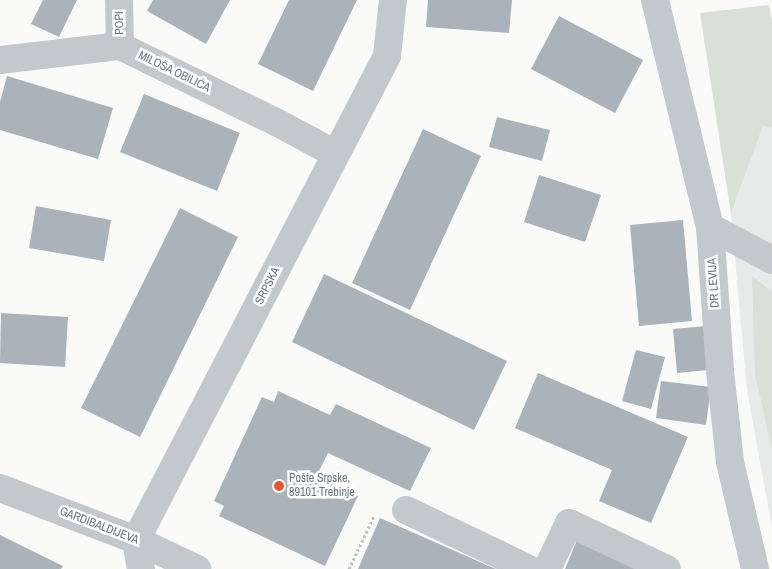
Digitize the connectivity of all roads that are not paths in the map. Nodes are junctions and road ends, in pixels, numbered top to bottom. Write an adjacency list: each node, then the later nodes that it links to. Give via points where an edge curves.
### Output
1 (119, 0): 4 (street, POPI)
2 (393, 0): 6 (street, SRPSKA, via 387,56)
3 (655, 0): 7 (street, DR LEVIJA)
4 (120, 46): 5 (street); 6 (street, MILOŠA OBILIĆA)
5 (0, 60)
6 (336, 154): 11 (street, SRPSKA)
7 (710, 226): 8 (street); 17 (street, DR LEVIJA, via 730,462)
8 (772, 260)
9 (0, 488): 11 (street, GARDIBALDIJEVA)
10 (406, 510): 14 (street)
11 (136, 540): 12 (street); 13 (street, GARDIBALDIJEVA)
12 (141, 569)
13 (197, 569)
14 (530, 569)
15 (547, 569): 16 (street, via 569,523)
16 (667, 569)
17 (755, 569)

